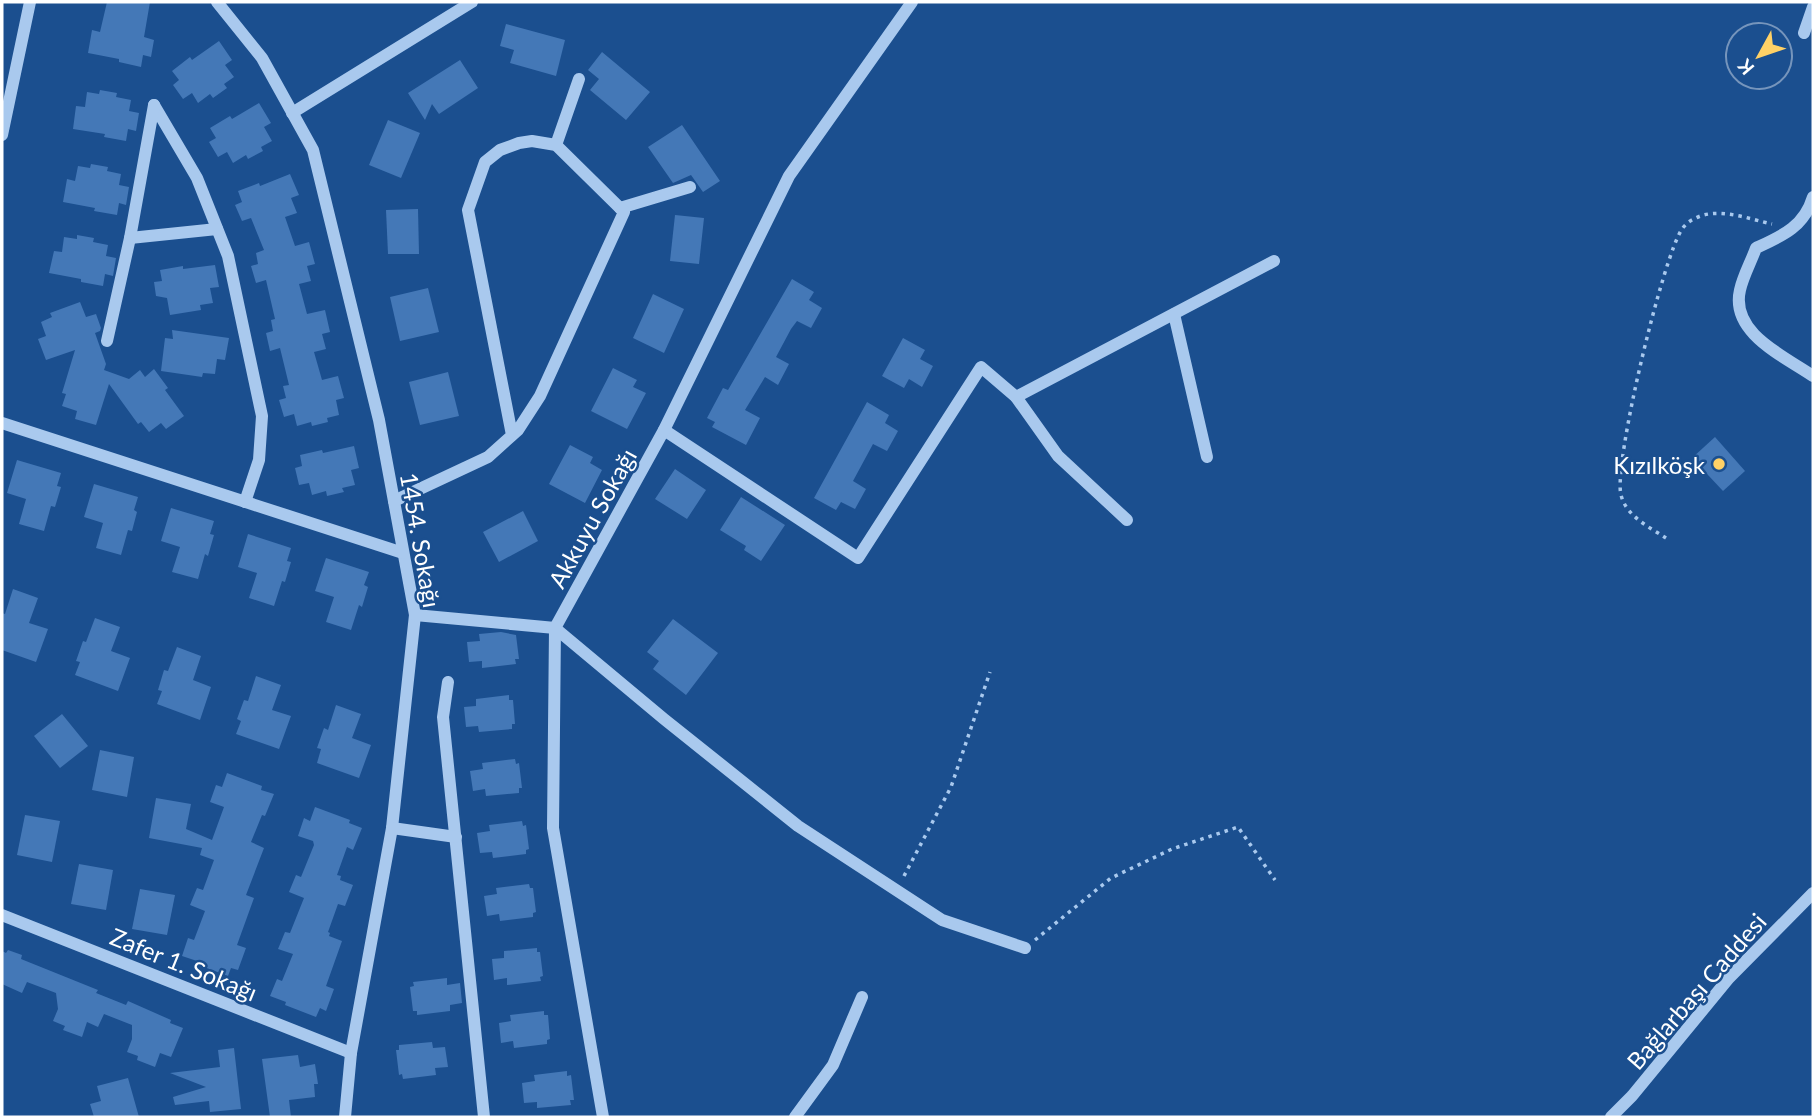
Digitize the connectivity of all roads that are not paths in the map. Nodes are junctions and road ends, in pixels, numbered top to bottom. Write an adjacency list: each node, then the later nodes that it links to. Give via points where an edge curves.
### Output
1 (30, 2): 9 (street)
2 (217, 2): 8 (street, 1454. Sokağı, via 262,58)
3 (472, 2): 8 (street)
4 (912, 2): 22 (street, Akkuyu Sokağı, via 789,176)
5 (1813, 7): 6 (street)
6 (1804, 33)
7 (579, 79): 10 (street)
8 (292, 113): 25 (street, 1454. Sokağı, via 313,150 379,420)
9 (2, 135)
10 (556, 145): 13 (street); 23 (street, via 532,141 500,150 485,162 468,210)
11 (690, 187): 13 (street)
12 (1813, 197): 19 (street, via 1801,223 1756,248 1739,303 1747,327 1756,336)
13 (620, 208): 23 (street, via 624,212 540,396)
14 (217, 229): 15 (street); 15 (street, via 197,178 154,105); 26 (street, via 228,256 262,416 259,460)
15 (131, 239): 18 (street)
16 (1274, 261): 17 (street)
17 (1174, 314): 20 (street); 24 (street)
18 (107, 341)
19 (1813, 376)
20 (1016, 397): 22 (street, via 981,367 858,558); 27 (street, via 1058,456)
21 (2, 423): 26 (street)
22 (664, 430): 30 (street, Akkuyu Sokağı)
23 (512, 435): 25 (street, via 488,457)
24 (1207, 457)
25 (394, 501): 28 (street, 1454. Sokağı)
26 (245, 502): 28 (street)
27 (1127, 520)
28 (403, 553): 29 (street, 1454. Sokağı)
29 (415, 615): 30 (street); 32 (street, 1454. Sokağı)
30 (555, 628): 36 (street, via 798,825 942,920); 41 (street, Akkuyu Sokağı, via 553,828)
31 (448, 682): 33 (street, via 443,717)
32 (392, 828): 33 (street); 38 (street, 1454. Sokağı)
33 (456, 837): 40 (street)
34 (1813, 893): 43 (street, Bağlarbaşı Caddesi, via 1729,978)
35 (2, 915): 38 (street, Zafer 1. Sokağı)
36 (1025, 948)
37 (862, 997): 42 (street, via 833,1065)
38 (351, 1053): 39 (street, 1454. Sokağı)
39 (345, 1117)
40 (484, 1117)
41 (603, 1117)
42 (795, 1117)
43 (1611, 1117)

